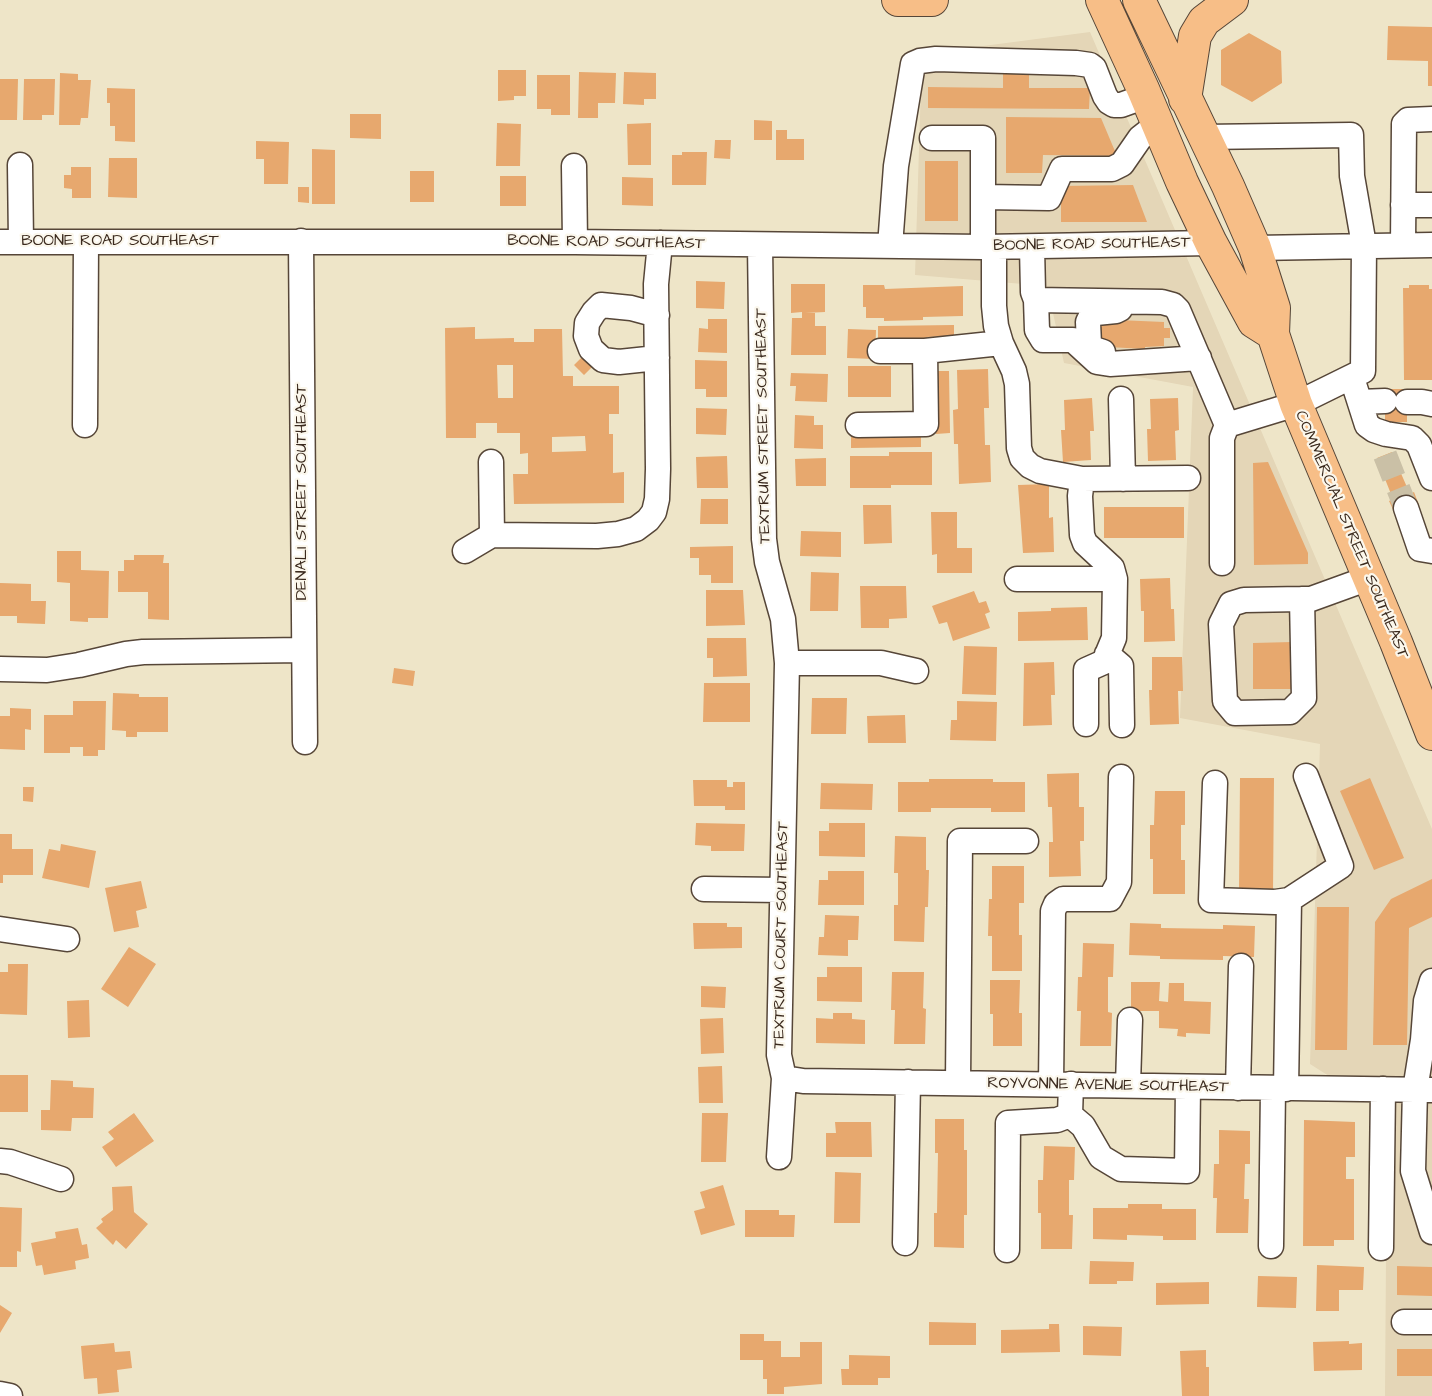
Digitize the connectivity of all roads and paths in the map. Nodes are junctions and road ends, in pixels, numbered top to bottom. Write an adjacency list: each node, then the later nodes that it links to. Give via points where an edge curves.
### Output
1 (898, 0): 2 (main road)
2 (925, 0): 3 (main road)
3 (932, 0)
4 (1102, 0): 8 (main road)
5 (1139, 0): 7 (main road, COMMERCIAL STREET SOUTHEAST)
6 (1232, 0): 7 (main road, via 1204,21 1195,36)
7 (1185, 99): 10 (main road, COMMERCIAL STREET SOUTHEAST)
8 (1152, 110): 14 (street, via 1140,138 1122,164 1112,169 1062,169 1049,198); 23 (main road); 28 (street, via 1113,105 1090,65 936,59 913,64 896,166)
9 (1432, 119): 15 (street, via 1407,120 1404,124)
10 (1204, 137): 25 (street, via 1352,135 1352,176); 31 (main road, COMMERCIAL STREET SOUTHEAST)
11 (932, 138): 14 (street, via 983,138)
12 (20, 165): 19 (street)
13 (574, 166): 21 (street)
14 (983, 197): 29 (street)
15 (1403, 205): 16 (street); 26 (street)
16 (1432, 206)
17 (1432, 238): 27 (street)
18 (301, 241): 20 (street, BOONE ROAD SOUTHEAST); 21 (street, BOONE ROAD SOUTHEAST); 67 (street, DENALI STREET SOUTHEAST)
19 (10, 242): 20 (street, BOONE ROAD SOUTHEAST)
20 (86, 242): 48 (street)
21 (574, 242): 22 (street, BOONE ROAD SOUTHEAST)
22 (660, 243): 24 (street, BOONE ROAD SOUTHEAST); 34 (street)
23 (1211, 243): 30 (street, BOONE ROAD SOUTHEAST); 35 (main road, via 1254,322)
24 (760, 245): 28 (street, BOONE ROAD SOUTHEAST); 69 (street, TEXTRUM STREET SOUTHEAST, via 764,539 783,619)
25 (1364, 245): 26 (street); 31 (street); 42 (street, via 1363,371)
26 (1403, 245): 27 (street)
27 (1432, 245)
28 (890, 246): 29 (street, BOONE ROAD SOUTHEAST)
29 (988, 247): 30 (street, BOONE ROAD SOUTHEAST); 36 (street)
30 (1032, 247): 32 (street)
31 (1255, 248): 35 (main road, COMMERCIAL STREET SOUTHEAST, via 1274,308)
32 (1036, 300): 33 (street); 41 (street, via 1036,330 1043,340 1073,340 1097,362 1110,364)
33 (1133, 302): 40 (street, via 1173,305); 41 (street, via 1116,311 1091,316 1089,344 1101,352 1155,352)
34 (657, 315): 39 (street); 39 (street, via 601,305 587,323 586,336 591,349 603,360)
35 (1273, 334): 45 (main road, COMMERCIAL STREET SOUTHEAST)
36 (1001, 343): 38 (street); 56 (street, via 1017,384 1022,458 1040,471)
37 (880, 351): 38 (street)
38 (925, 351): 49 (street, via 926,424)
39 (657, 358): 59 (street, via 657,499 648,520 636,529 618,534)
40 (1199, 358): 41 (street); 47 (street)
41 (1174, 360)
42 (1352, 378): 44 (street); 45 (street)
43 (1121, 399): 57 (street)
44 (1360, 402): 46 (street); 50 (street, via 1367,425)
45 (1296, 404): 47 (street); 63 (main road, COMMERCIAL STREET SOUTHEAST)
46 (1432, 404)
47 (1227, 424): 62 (street, via 1222,438)
48 (85, 425)
49 (858, 425)
50 (1374, 430): 51 (street); 52 (street)
51 (1422, 435): 55 (street, via 1419,446)
52 (1385, 455)
53 (491, 462): 59 (street)
54 (1188, 478): 57 (street)
55 (1432, 478)
56 (1082, 479): 57 (street); 65 (street, via 1082,535 1085,543 1112,568)
57 (1123, 479)
58 (1406, 508): 60 (street)
59 (492, 535): 61 (street)
60 (1426, 550)
61 (465, 551)
62 (1222, 563)
63 (1369, 578): 66 (street); 74 (main road, COMMERCIAL STREET SOUTHEAST)
64 (1017, 579): 65 (street)
65 (1115, 579): 68 (street, via 1115,630)
66 (1302, 599): 66 (street, via 1304,698 1290,712 1236,713 1226,701 1221,624 1231,604 1244,600)
67 (304, 650): 70 (street, via 170,651 126,654 47,670); 75 (street, DENALI STREET SOUTHEAST)
68 (1107, 654): 72 (street, via 1104,662 1086,670); 73 (street, via 1121,666)
69 (787, 663): 71 (street, via 881,663); 76 (street, TEXTRUM STREET SOUTHEAST)
70 (0, 669)
71 (916, 671)
72 (1086, 724)
73 (1122, 725)
74 (1432, 734)
75 (305, 742)
76 (785, 748): 82 (street, TEXTRUM COURT SOUTHEAST)
77 (1306, 776): 83 (street, via 1341,866)
78 (1121, 777): 93 (street, via 1119,882 1115,890 1110,899 1063,899 1053,911)
79 (1215, 783): 83 (street, via 1211,900)
80 (1026, 841): 92 (street, via 960,841)
81 (704, 889): 82 (street)
82 (782, 890): 90 (street, TEXTRUM COURT SOUTHEAST, via 779,1055)
83 (1289, 900): 97 (street)
84 (0, 928): 85 (street)
85 (67, 939)
86 (1241, 966): 96 (street)
87 (1432, 981): 89 (street, via 1426,1001)
88 (1130, 1020): 94 (street)
89 (1428, 1040): 99 (street)
90 (784, 1078): 91 (street, ROYVONNE AVENUE SOUTHEAST); 102 (street, TEXTRUM COURT SOUTHEAST)
91 (908, 1082): 92 (street, ROYVONNE AVENUE SOUTHEAST); 106 (street)
92 (958, 1083): 93 (street, ROYVONNE AVENUE SOUTHEAST)
93 (1061, 1084): 94 (street, ROYVONNE AVENUE SOUTHEAST); 100 (street)
94 (1128, 1085): 95 (street, ROYVONNE AVENUE SOUTHEAST)
95 (1188, 1087): 96 (street, ROYVONNE AVENUE SOUTHEAST); 100 (street, via 1187,1171 1121,1168 1112,1164 1101,1157 1083,1126)
96 (1238, 1088): 97 (street, ROYVONNE AVENUE SOUTHEAST)
97 (1279, 1089): 98 (street, ROYVONNE AVENUE SOUTHEAST); 107 (street)
98 (1383, 1089): 99 (street, ROYVONNE AVENUE SOUTHEAST); 108 (street)
99 (1423, 1090): 101 (street)
100 (1070, 1115): 109 (street, via 1057,1120 1008,1123)
101 (1423, 1152): 105 (street, via 1413,1171)
102 (779, 1157)
103 (0, 1161): 104 (street)
104 (61, 1179)
105 (1432, 1232)
106 (905, 1243)
107 (1271, 1246)
108 (1381, 1248)
109 (1007, 1250)
110 (1404, 1322): 111 (street)
111 (1432, 1322)
112 (0, 1394): 113 (street)
113 (10, 1395)

